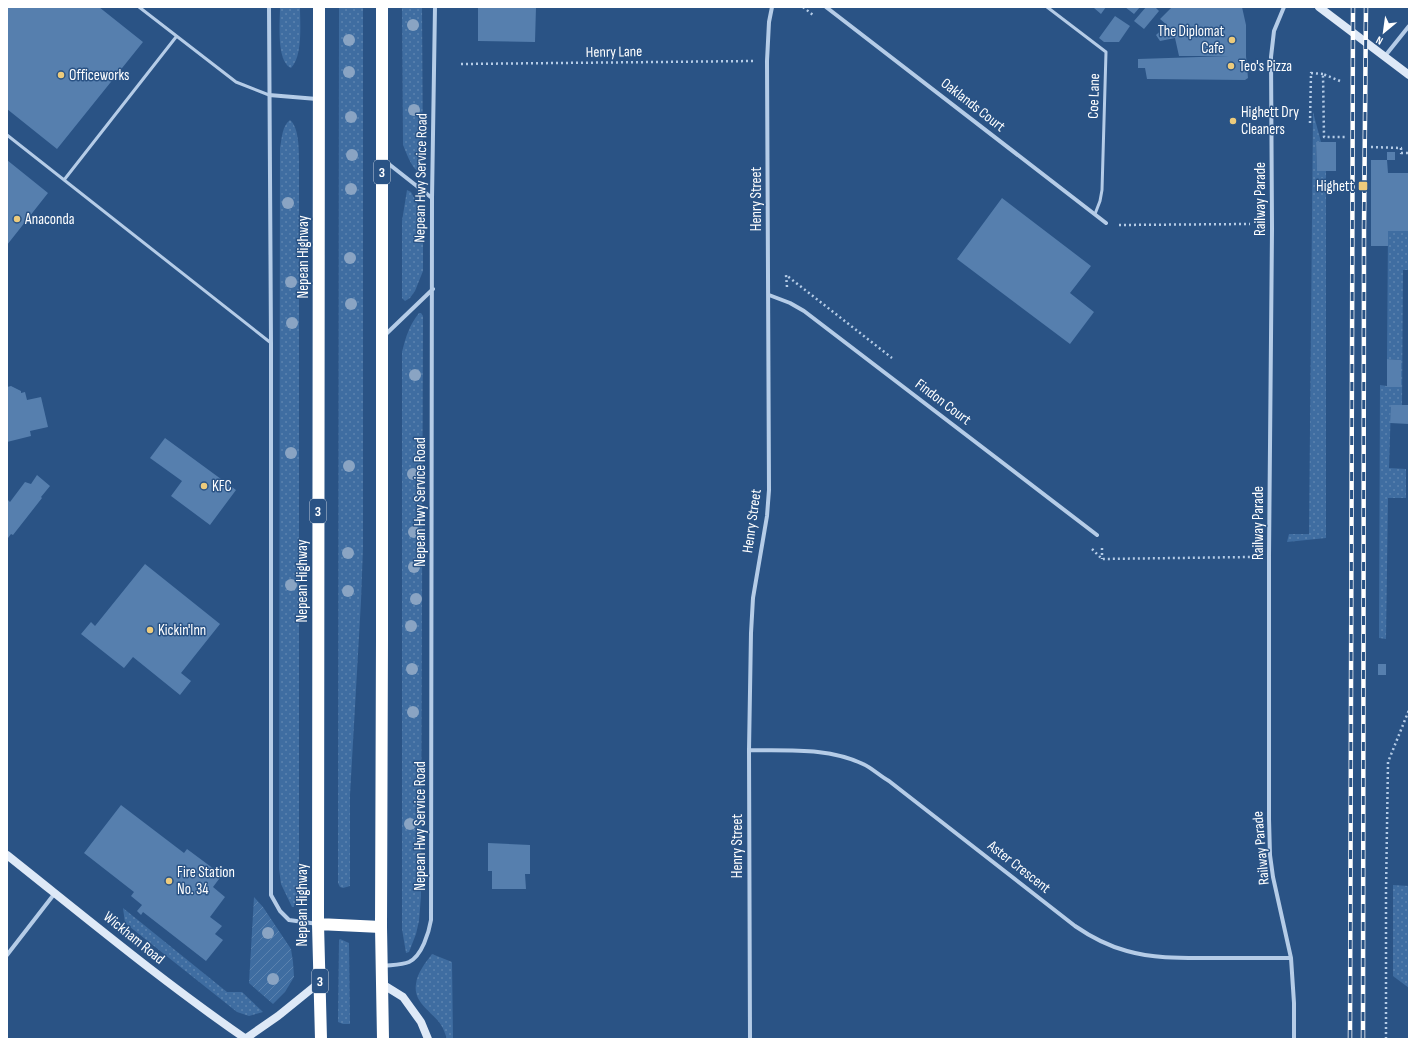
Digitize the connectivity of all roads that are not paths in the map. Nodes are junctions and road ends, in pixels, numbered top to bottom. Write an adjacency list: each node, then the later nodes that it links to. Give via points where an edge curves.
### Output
1 (139, 7): 13 (lane)
2 (268, 7): 16 (street)
3 (320, 7): 17 (highway, Nepean Highway / 3)
4 (382, 7): 19 (highway, 3)
5 (434, 7): 21 (street, Nepean Hwy Service Road)
6 (772, 7): 25 (street, Henry Street, via 767,61)
7 (826, 7): 22 (street, Oaklands Court)
8 (1047, 7): 22 (lane, Coe Lane, via 1106,52 1102,190)
9 (1284, 7): 35 (street, Railway Parade, via 1274,31 1271,57 1269,819 1273,877)
10 (1318, 7): 11 (main road)
11 (1326, 10): 14 (main road)
12 (1409, 26): 14 (street)
13 (176, 37): 16 (lane, via 236,82); 20 (lane)
14 (1385, 56): 15 (main road)
15 (1409, 75)
16 (269, 95): 17 (street); 27 (street)
17 (319, 99): 32 (highway, Nepean Highway / 3)
18 (7, 134): 20 (lane)
19 (382, 158): 21 (street); 26 (highway, 3)
20 (64, 180): 27 (lane)
21 (432, 198): 24 (street, Nepean Hwy Service Road)
22 (1095, 214): 23 (street, Oaklands Court)
23 (1106, 223)
24 (433, 289): 26 (street); 36 (street, Nepean Hwy Service Road, via 431,920 428,938 410,962)
25 (769, 295): 28 (street, Findon Court, via 804,311); 29 (street, Henry Street, via 769,490 753,598)
26 (382, 338): 33 (highway, 3)
27 (271, 343): 32 (street, via 271,895 280,911 289,920)
28 (1097, 535)
29 (749, 750): 35 (street, Aster Crescent, via 829,753 864,764 1075,926 1107,944 1127,951 1178,958); 43 (street, Henry Street)
30 (7, 854): 31 (main road, Wickham Road)
31 (55, 893): 34 (street); 39 (main road, Wickham Road, via 147,967)
32 (318, 924): 33 (highway); 37 (highway, Nepean Highway / 3)
33 (381, 927): 36 (highway, 3)
34 (7, 955)
35 (1291, 958): 44 (street, Railway Parade)
36 (382, 966): 38 (highway, 3)
37 (320, 982): 39 (main road); 40 (highway, Nepean Highway / 3)
38 (382, 984): 41 (highway, 3); 42 (main road, via 403,997 421,1022)
39 (246, 1039)
40 (321, 1039)
41 (383, 1039)
42 (428, 1039)
43 (750, 1039)
44 (1294, 1039)

